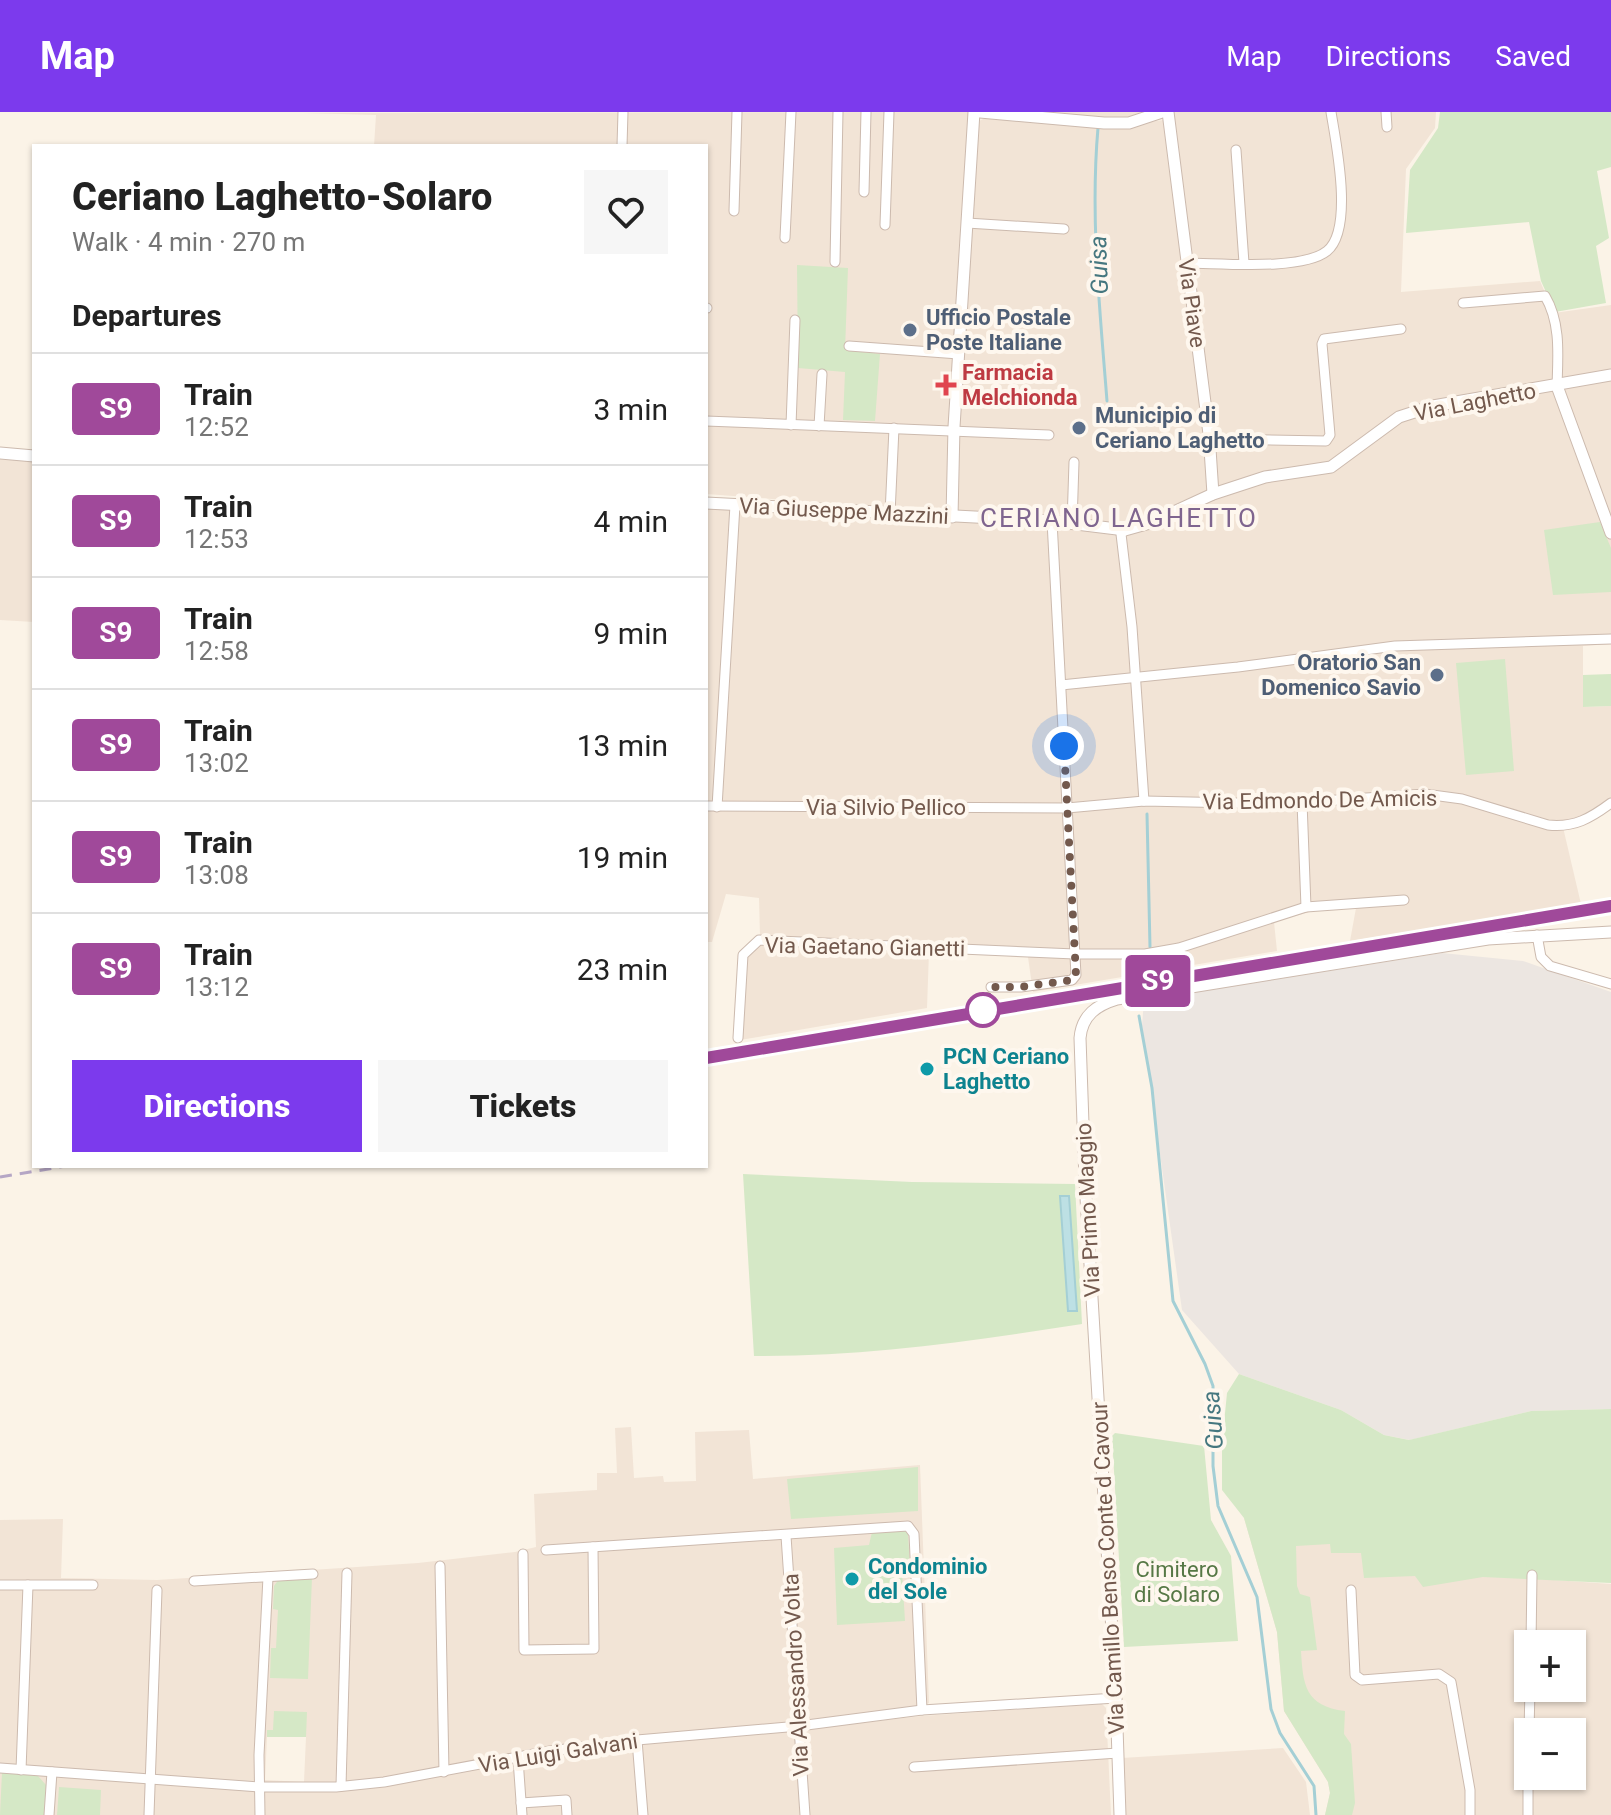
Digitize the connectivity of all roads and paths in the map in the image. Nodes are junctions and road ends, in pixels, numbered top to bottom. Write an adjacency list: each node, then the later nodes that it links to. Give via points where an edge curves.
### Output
1 (737, 112): 16 (street)
2 (791, 112): 20 (street)
3 (838, 112): 21 (street)
4 (866, 112): 15 (street)
5 (889, 112): 18 (street)
6 (974, 112): 17 (street)
7 (980, 112): 8 (street, via 1116,123)
8 (1165, 112): 22 (street, Via Piave)
9 (1331, 112): 23 (street, via 1342,181 1333,244 1325,253 1297,263)
10 (1386, 112): 12 (street)
11 (622, 115): 13 (street)
12 (1387, 127)
13 (622, 144)
14 (1236, 150): 23 (street)
15 (864, 192)
16 (734, 211)
17 (967, 223): 19 (street); 28 (street)
18 (885, 225)
19 (1064, 229)
20 (785, 238)
21 (835, 262)
22 (1186, 263): 23 (street); 38 (street, Via Piave)
23 (1244, 263)
24 (1463, 303): 31 (street, via 1545,296 1555,319)
25 (795, 320): 33 (street)
26 (1401, 329): 38 (street, via 1324,339 1330,435 1326,441)
27 (849, 346): 28 (street)
28 (959, 354): 36 (street)
29 (822, 374): 34 (street)
30 (1611, 375): 31 (street, Via Laghetto)
31 (1557, 386): 42 (street, Via Laghetto, via 1433,406 1399,417 1331,467 1273,475); 50 (street)
32 (708, 421): 33 (street)
33 (791, 425): 34 (street)
34 (819, 426): 35 (street)
35 (894, 428): 36 (street); 45 (street)
36 (954, 433): 37 (street); 46 (street)
37 (1049, 435)
38 (1210, 439): 42 (street, Via Piave)
39 (0, 453): 40 (street)
40 (32, 456)
41 (1074, 462): 48 (street)
42 (1213, 494): 49 (street, Via Laghetto)
43 (708, 503): 44 (street, Via Giuseppe Mazzini)
44 (735, 505): 45 (street, Via Giuseppe Mazzini); 54 (street)
45 (890, 514): 46 (street, Via Giuseppe Mazzini)
46 (952, 517): 47 (street, Via Giuseppe Mazzini)
47 (1052, 521): 48 (street, Via Giuseppe Mazzini); 53 (street)
48 (1072, 524): 49 (street, Via Giuseppe Mazzini)
49 (1125, 530): 52 (street, via 1121,534)
50 (1611, 533)
51 (1611, 639): 52 (street, via 1395,646)
52 (1133, 677): 53 (street); 56 (street)
53 (1061, 685): 61 (street)
54 (719, 789): 55 (street); 60 (street)
55 (708, 795)
56 (1144, 801): 57 (street, Via Edmondo De Amicis); 61 (street, Via Edmondo De Amicis)
57 (1302, 802): 58 (street, Via Edmondo De Amicis, via 1439,795 1562,827 1594,816); 63 (street)
58 (1611, 803)
59 (708, 806): 60 (street, Via Silvio Pellico)
60 (717, 807): 61 (street, Via Silvio Pellico)
61 (1067, 808): 66 (street)
62 (1404, 900): 63 (street, Via Gaetano Gianetti)
63 (1306, 907): 66 (street, Via Gaetano Gianetti, via 1179,948 1145,954)
64 (1611, 932): 65 (street, Via Primo Maggio)
65 (1537, 935): 67 (street, via 1541,957 1550,966); 70 (street, Via Primo Maggio, via 1459,943 1099,1005 1081,1029 1080,1050)
66 (1075, 954): 68 (street, via 1072,980); 69 (street, Via Gaetano Gianetti, via 759,940 743,955)
67 (1611, 984)
68 (991, 987)
69 (738, 1038)
70 (1094, 1322): 87 (street, Via Camillo Benso Conte d Cavour)
71 (786, 1536): 72 (street); 88 (street, via 911,1528); 89 (street, Via Alessandro Volta)
72 (593, 1547): 73 (street); 74 (street, via 594,1649 524,1650)
73 (546, 1550)
74 (523, 1554)
75 (440, 1566): 97 (street)
76 (347, 1573): 99 (street)
77 (313, 1574): 79 (street)
78 (1532, 1575): 86 (street)
79 (268, 1577): 80 (street); 100 (street)
80 (194, 1581)
81 (0, 1585): 82 (street)
82 (28, 1585): 83 (street); 95 (street)
83 (93, 1585)
84 (157, 1590): 98 (street)
85 (1351, 1590): 111 (street, via 1355,1675 1362,1680 1439,1674 1451,1682)
86 (1531, 1630)
87 (1116, 1698): 88 (street, Via Luigi Galvani); 91 (street, Via Camillo Benso Conte d Cavour)
88 (922, 1710): 89 (street, Via Luigi Galvani)
89 (799, 1726): 90 (street, Via Luigi Galvani); 109 (street, Via Alessandro Volta)
90 (637, 1740): 92 (street, Via Luigi Galvani); 108 (street)
91 (1118, 1753): 93 (street); 110 (street, Via Camillo Benso Conte d Cavour)
92 (518, 1759): 97 (street, Via Luigi Galvani); 102 (street)
93 (914, 1767)
94 (0, 1768): 95 (street, Via Luigi Galvani)
95 (21, 1770): 96 (street, Via Luigi Galvani)
96 (52, 1772): 98 (street, Via Luigi Galvani); 103 (street)
97 (444, 1772): 99 (street, Via Luigi Galvani)
98 (151, 1779): 100 (street, Via Luigi Galvani); 104 (street)
99 (341, 1786): 100 (street, Via Luigi Galvani)
100 (259, 1787): 105 (street)
101 (1528, 1790): 112 (street)
102 (521, 1803): 106 (street); 107 (street, via 566,1800)
103 (49, 1815)
104 (149, 1815)
105 (260, 1815)
106 (522, 1815)
107 (567, 1815)
108 (643, 1815)
109 (805, 1815)
110 (1120, 1815)
111 (1470, 1815)
112 (1528, 1815)

